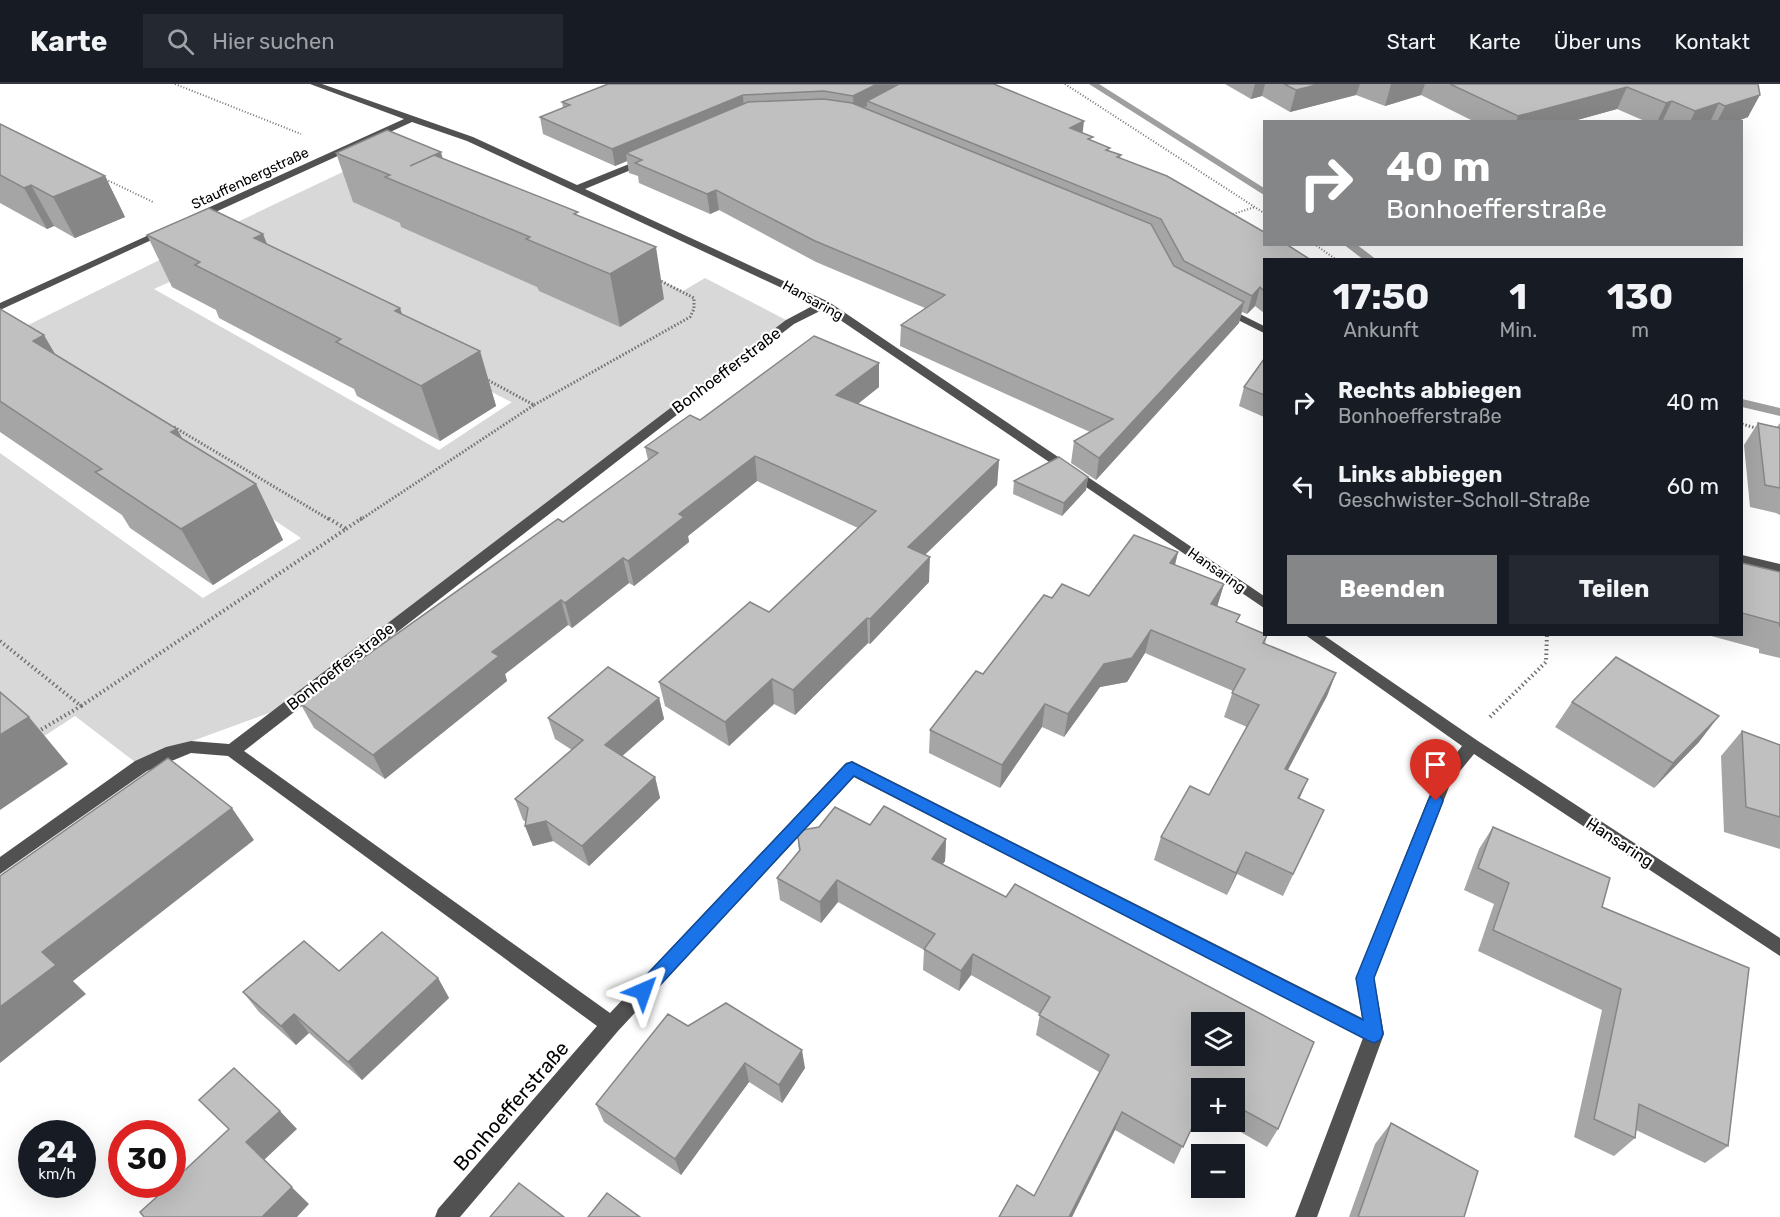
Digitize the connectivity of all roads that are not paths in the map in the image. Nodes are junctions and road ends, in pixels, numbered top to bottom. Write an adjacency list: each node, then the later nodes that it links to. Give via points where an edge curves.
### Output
1 (314, 84): 2 (street, Hansaring)
2 (413, 118): 4 (street, Hansaring, via 470,139); 5 (street, Stauffenbergstraße)
3 (661, 153): 4 (street)
4 (577, 189): 7 (street, Hansaring)
5 (185, 222)
6 (174, 228): 9 (street)
7 (825, 304): 13 (street, Hansaring); 16 (street, Bonhoefferstraße, via 780,329)
8 (1215, 304): 10 (street)
9 (0, 308)
10 (1263, 329)
11 (1743, 560): 12 (street)
12 (1780, 569)
13 (1263, 602)
14 (1314, 636): 15 (street, Hansaring)
15 (1472, 745): 18 (street, Hansaring); 20 (street, via 1444,779 1365,978)
16 (232, 751): 17 (street, via 191,747 141,766); 19 (street)
17 (0, 867)
18 (1780, 948)
19 (611, 1025): 20 (street, Bonhoefferstraße, via 852,768); 21 (street, Bonhoefferstraße)
20 (1374, 1034): 22 (street)
21 (446, 1217)
22 (1306, 1217)

